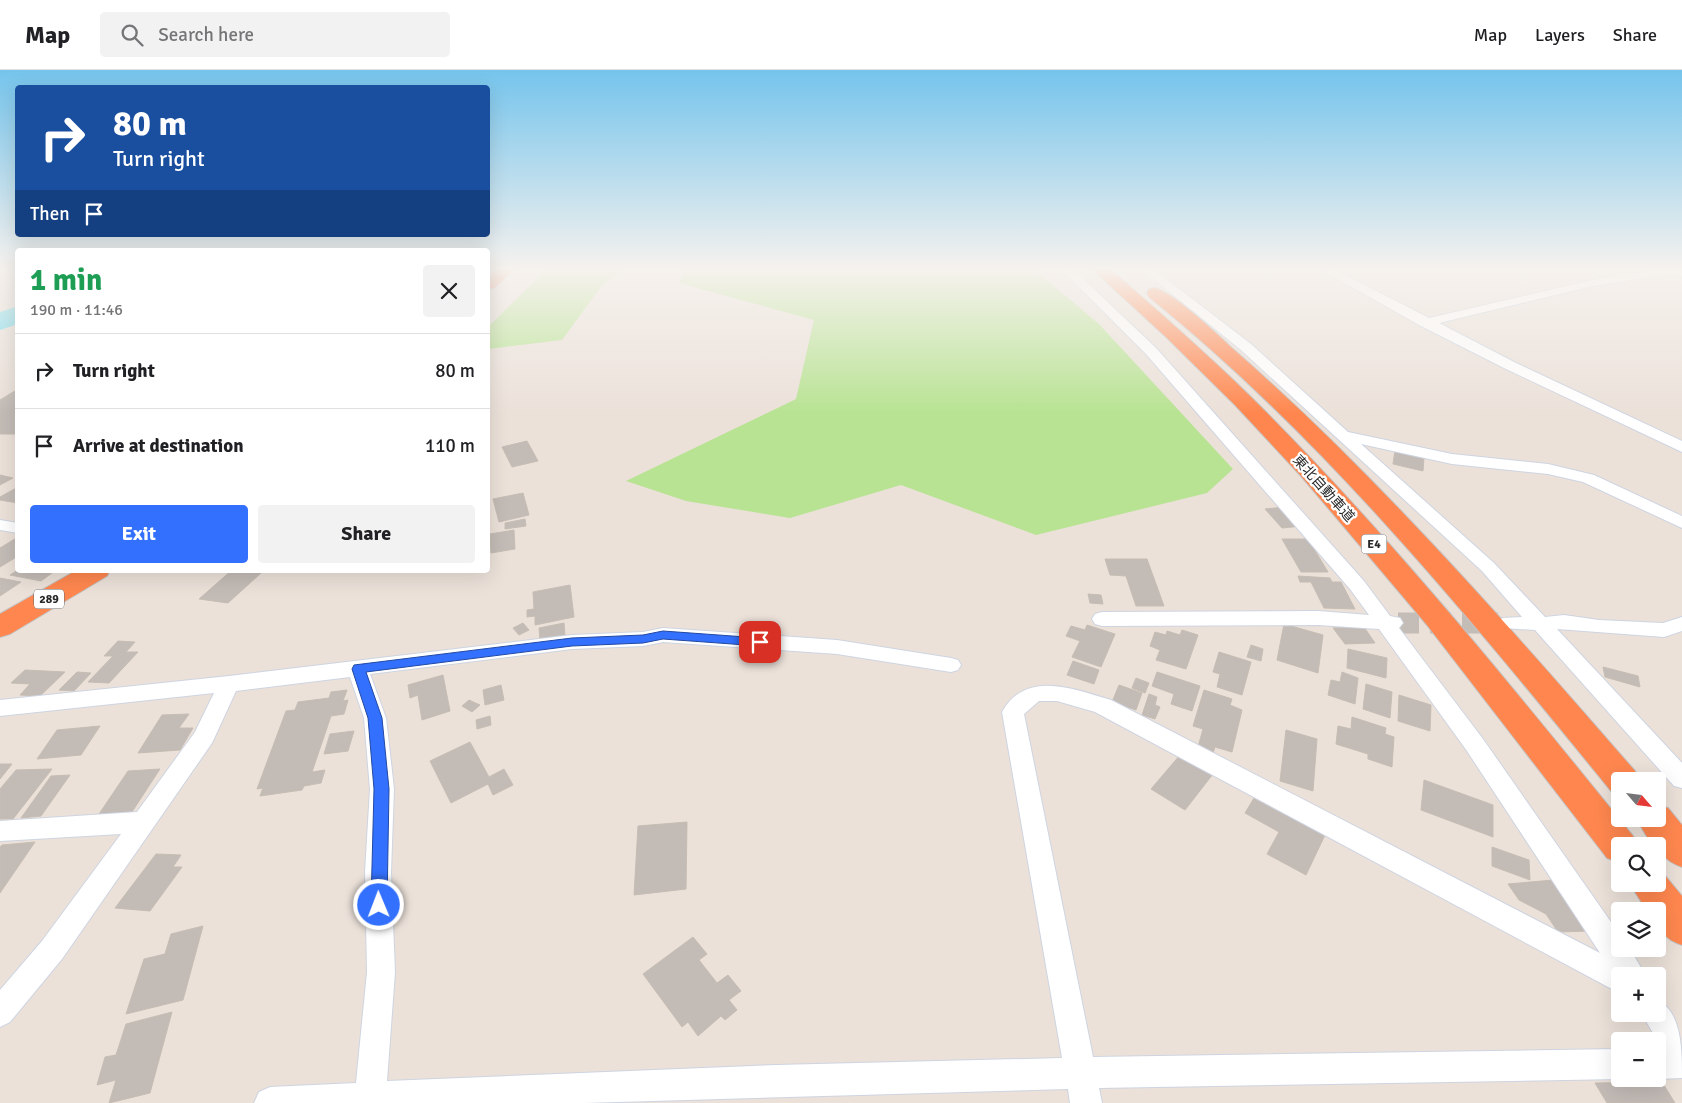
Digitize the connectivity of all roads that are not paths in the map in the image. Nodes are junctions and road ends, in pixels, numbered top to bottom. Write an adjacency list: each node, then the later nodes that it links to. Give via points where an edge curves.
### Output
1 (1115, 316): 15 (street, via 1151,351)
2 (1156, 316): 29 (highway, 東北自動車道 / E4, via 1290,449 1381,551 1492,683)
3 (1184, 316): 24 (highway, 東北自動車道 / E4, via 1323,445 1454,585)
4 (1207, 316): 8 (street)
5 (1414, 316): 7 (street)
6 (1449, 316): 7 (street)
7 (1425, 322): 9 (street)
8 (1346, 436): 10 (street, via 1452,459 1548,469 1588,478); 17 (street, via 1488,567)
9 (1682, 447)
10 (1682, 523)
11 (0, 525): 12 (street)
12 (15, 528)
13 (92, 573): 19 (highway, 289)
14 (1102, 619): 15 (street, via 1318,618)
15 (1392, 623): 33 (street)
16 (1509, 623): 17 (street)
17 (1542, 624): 18 (street, via 1564,622 1664,630); 25 (street)
18 (1682, 624)
19 (0, 627)
20 (951, 665): 21 (street, via 837,647 663,635 572,642)
21 (358, 669): 22 (street); 42 (street, via 375,718 382,789 378,872 381,972)
22 (229, 684): 23 (street); 26 (street, via 204,737)
23 (0, 708)
24 (1615, 772)
25 (1682, 779)
26 (143, 822): 28 (street); 35 (street, via 52,950)
27 (1663, 828): 30 (highway)
28 (0, 831)
29 (1612, 837)
30 (1682, 851)
31 (1655, 892): 32 (highway)
32 (1682, 927)
33 (1626, 967)
34 (1611, 973): 41 (street, via 1103,706 1044,693 1030,696 1013,712)
35 (0, 1012)
36 (1662, 1022): 37 (street)
37 (1682, 1052)
38 (1682, 1063): 40 (street)
39 (1611, 1064): 41 (street)
40 (1666, 1064)
41 (1081, 1073): 42 (street, via 484,1090); 44 (street)
42 (370, 1100): 43 (street)
43 (270, 1103)
44 (1086, 1103)

